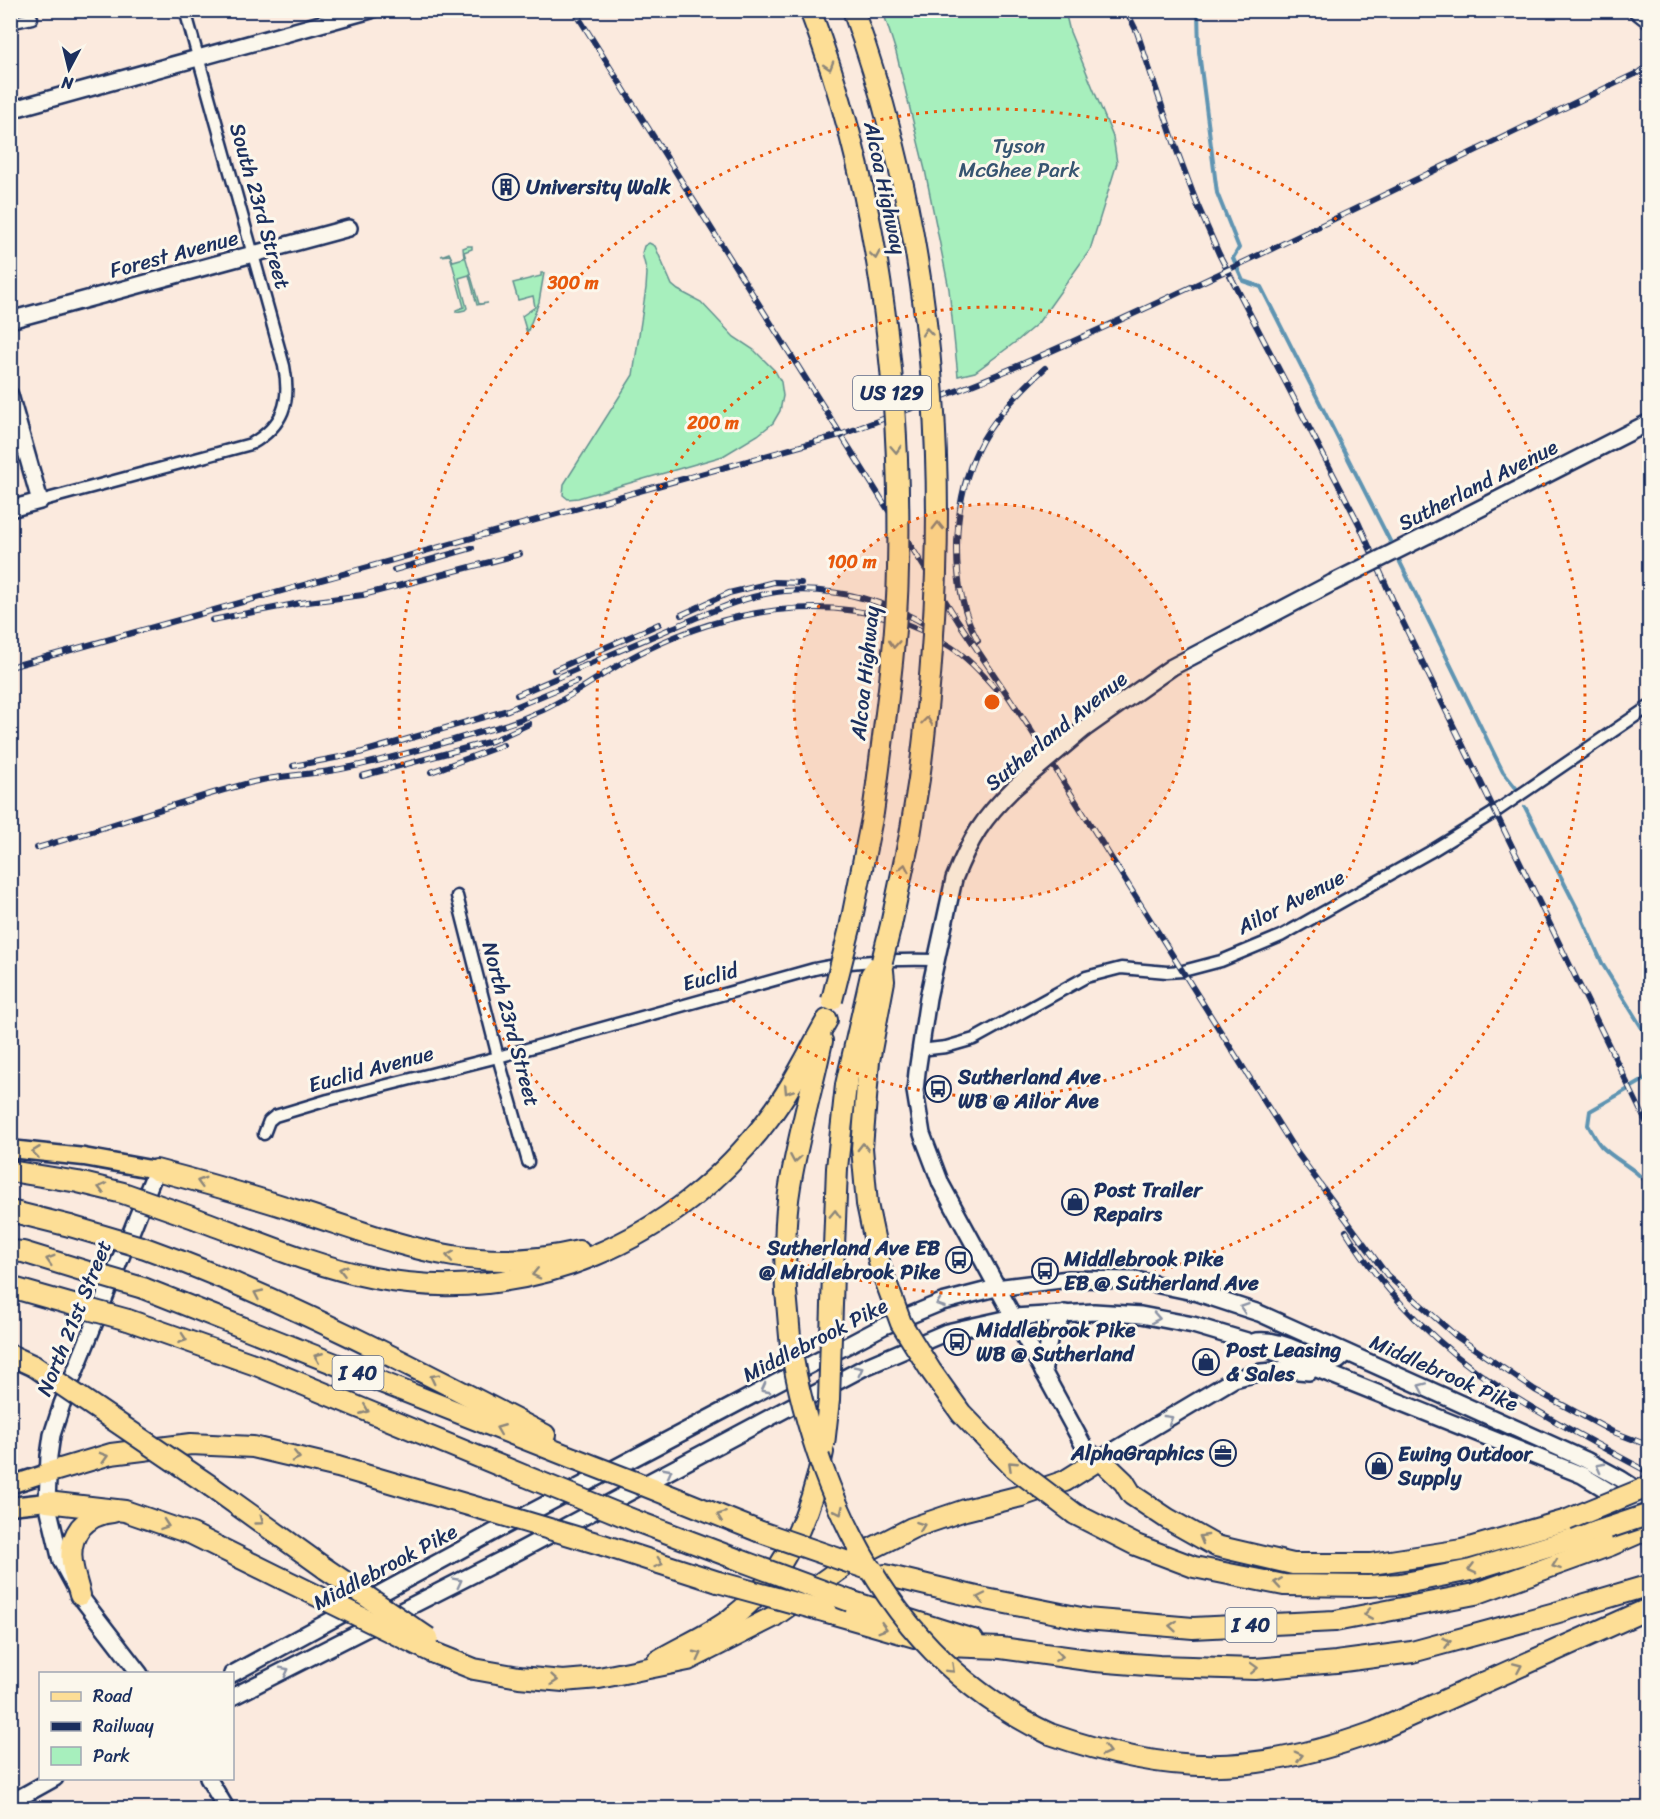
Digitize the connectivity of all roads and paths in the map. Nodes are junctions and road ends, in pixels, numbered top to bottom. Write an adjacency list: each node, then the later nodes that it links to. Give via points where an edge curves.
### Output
1 (185, 10): 9 (street, South 23rd Street)
2 (371, 10): 9 (main road)
3 (810, 10): 22 (highway, Alcoa Highway / US 129, one-way to 22, bridge, via 844,114 878,268 897,475 898,568 893,659 877,784 850,928)
4 (852, 10): 21 (highway, Alcoa Highway / US 129, one-way to 4, bridge, via 871,975 882,961 920,779 938,561 938,467 925,305 913,230 880,91)
5 (1636, 10): 7 (main road)
6 (32, 18): 8 (street)
7 (1650, 21)
8 (10, 24)
9 (198, 59): 10 (main road); 12 (street, South 23rd Street)
10 (10, 110)
11 (349, 228): 12 (main road, Forest Avenue)
12 (253, 254): 13 (main road, Forest Avenue); 16 (street, South 23rd Street, via 288,385 276,426 251,444)
13 (10, 320)
14 (10, 395): 16 (main road)
15 (1650, 422): 20 (main road, Sutherland Avenue, bridge, via 1172,667 1084,729 1014,788 983,820 954,879)
16 (40, 501): 17 (main road)
17 (10, 509)
18 (1650, 706): 23 (street, Ailor Avenue, via 1495,812 1281,936 1183,972 1121,968 1086,977 974,1039)
19 (457, 896): 24 (street, North 23rd Street)
20 (936, 960): 23 (main road, Sutherland Avenue); 24 (street, Euclid, via 887,959 832,965)
21 (872, 999): 55 (highway, one-way to 21, bridge, via 1400,1584 1284,1585 1194,1567 1136,1545 1075,1514 1013,1467 961,1413 901,1323 880,1266 867,1204 862,1148); 61 (highway, one-way to 21, bridge, via 729,1620 764,1588 783,1563 808,1509 825,1445 837,1168 846,1085)
22 (827, 1020): 31 (highway, one-way to 31, via 769,1118 736,1158 705,1188); 58 (highway, one-way to 58, bridge, via 790,1188 785,1237 791,1347 807,1421 836,1505 858,1551 912,1629 962,1680 1027,1723 1081,1745 1177,1765 1254,1764 1295,1757 1374,1732)
23 (920, 1050): 34 (main road, Sutherland Avenue, via 915,1091 922,1134 941,1184)
24 (498, 1057): 25 (street, Euclid Avenue, via 276,1116 269,1121); 27 (street, North 23rd Street)
25 (264, 1134)
26 (10, 1149): 28 (main road, one-way to 26)
27 (528, 1162)
28 (156, 1170): 31 (highway, one-way to 28, via 539,1259 461,1258 388,1241); 46 (main road, North 21st Street, via 63,1404 52,1435)
29 (10, 1171): 31 (highway, one-way to 29, bridge, via 552,1271 469,1285 419,1284 336,1269 123,1193)
30 (10, 1211): 44 (highway, one-way to 30, bridge, via 392,1356 225,1278 135,1244)
31 (632, 1238)
32 (10, 1251): 44 (highway, I 40, one-way to 32, bridge, via 143,1288)
33 (10, 1287): 59 (highway, I 40, one-way to 59, bridge, via 128,1320 256,1365 636,1521 849,1601)
34 (996, 1288): 36 (main road, Sutherland Avenue); 38 (main road, Middlebrook Pike, one-way to 34, via 1259,1313 1198,1293 1136,1280 1070,1279); 63 (main road, Middlebrook Pike, one-way to 63, via 942,1302 884,1326)
35 (1065, 1313): 36 (main road, Middlebrook Pike); 37 (main road, Middlebrook Pike, one-way to 37, via 1142,1315); 40 (main road, via 1050,1336)
36 (1014, 1317): 40 (main road, Sutherland Avenue); 64 (main road, Middlebrook Pike, one-way to 36, via 521,1550 865,1367 947,1332)
37 (1247, 1341): 38 (main road, via 1280,1342 1331,1362); 41 (main road, Middlebrook Pike)
38 (1347, 1353): 42 (main road, Middlebrook Pike, one-way to 38)
39 (10, 1355): 60 (highway, one-way to 60, bridge, via 34,1366 212,1487)
40 (1043, 1372): 45 (main road, Sutherland Avenue, via 1086,1450)
41 (1323, 1373): 43 (main road, Middlebrook Pike); 45 (main road, one-way to 41, via 1234,1379 1261,1372)
42 (1490, 1417): 43 (main road); 49 (main road, Middlebrook Pike, one-way to 42, via 1586,1460)
43 (1483, 1436): 53 (main road, Middlebrook Pike, via 1582,1475)
44 (577, 1455): 55 (highway, I 40, one-way to 44, bridge, via 1475,1594 1335,1621 1193,1628 1086,1619 885,1575 683,1501)
45 (1100, 1460): 48 (highway, one-way to 45, bridge, via 1567,1520 1462,1550 1371,1564 1293,1564 1216,1546 1132,1495); 61 (highway, one-way to 45, via 688,1660 773,1617 863,1553 912,1528 1065,1481)
46 (47, 1473): 47 (main road); 50 (main road, North 21st Street); 59 (highway, one-way to 59, bridge, via 111,1454 191,1444 253,1447 338,1467 946,1646)
47 (10, 1485)
48 (1650, 1486)
49 (1650, 1498)
50 (47, 1502): 51 (main road); 52 (highway); 57 (main road, North 21st Street, via 61,1561)
51 (10, 1506)
52 (125, 1511): 57 (highway, via 100,1513 85,1522 73,1538 71,1552); 60 (highway, one-way to 60, bridge, via 192,1534)
53 (1650, 1515): 55 (highway, bridge)
54 (1650, 1528): 55 (highway, I 40)
55 (1609, 1537)
56 (1650, 1585): 59 (highway, I 40, one-way to 56, via 1159,1666 1254,1669 1336,1662 1412,1652)
57 (80, 1595): 62 (main road, North 21st Street)
58 (1650, 1608)
59 (1002, 1648)
60 (440, 1650): 61 (highway, one-way to 61, via 474,1669 519,1677 563,1681)
61 (642, 1671)
62 (138, 1672)
63 (234, 1673)
64 (234, 1696)
65 (53, 1780): 67 (main road)
66 (209, 1780): 68 (main road)
67 (10, 1803)
68 (226, 1809)

